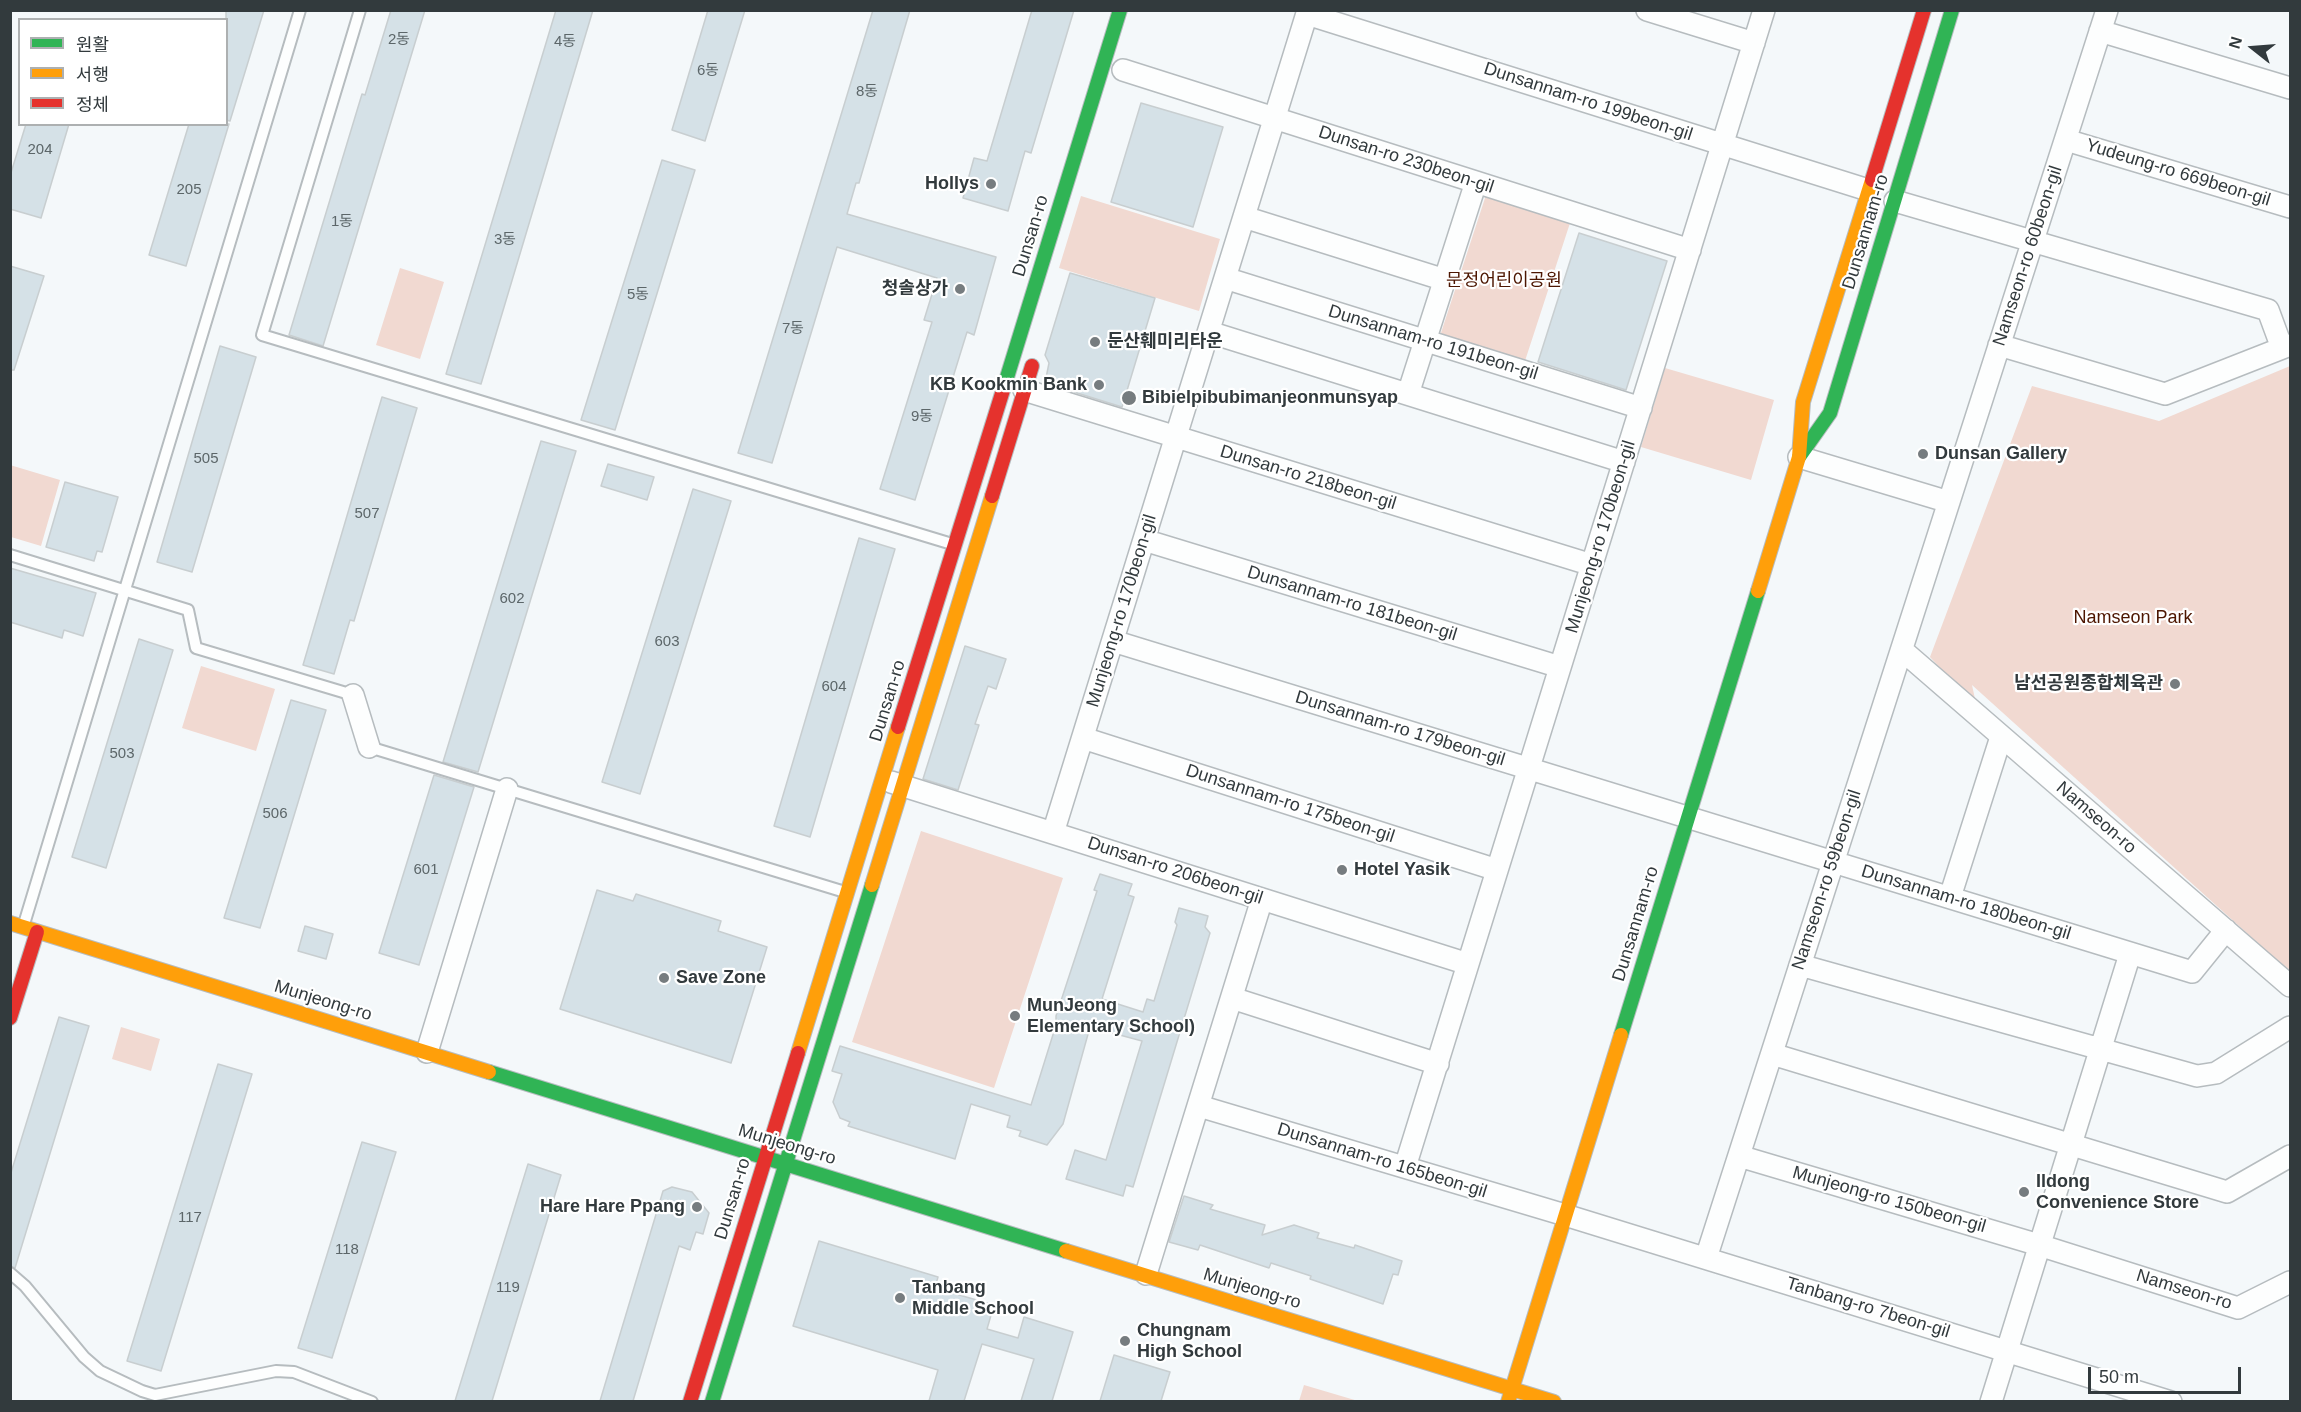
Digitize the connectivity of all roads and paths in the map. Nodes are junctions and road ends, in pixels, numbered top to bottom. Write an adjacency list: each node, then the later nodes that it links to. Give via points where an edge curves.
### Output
1 (300, 10): 43 (lane)
2 (360, 10): 39 (lane, via 262,335)
3 (1120, 10): 39 (main road, Dunsan-ro)
4 (1647, 10): 11 (street)
5 (1764, 10): 11 (street, Munjeong-ro 170beon-gil)
6 (1924, 10): 18 (main road, Dunsannam-ro)
7 (1952, 10): 19 (main road, Dunsannam-ro)
8 (2107, 10): 10 (street, Namseon-ro 60beon-gil)
9 (1308, 12): 14 (street, Munjeong-ro 170beon-gil); 16 (street, Dunsannam-ro 199beon-gil)
10 (2100, 31): 13 (street); 15 (street, Namseon-ro 60beon-gil)
11 (1754, 43): 16 (street, Munjeong-ro 170beon-gil)
12 (1123, 71): 14 (street, Dunsan-ro 230beon-gil)
13 (2290, 88)
14 (1275, 118): 17 (street, Dunsan-ro 230beon-gil); 21 (street, Munjeong-ro 170beon-gil)
15 (2066, 140): 20 (street, Yudeung-ro 669beon-gil); 22 (street, Namseon-ro 60beon-gil)
16 (1722, 144): 18 (street, Dunsannam-ro 199beon-gil); 23 (street, Munjeong-ro 170beon-gil)
17 (1476, 182): 23 (street, Dunsan-ro 230beon-gil); 25 (street)
18 (1868, 190): 35 (main road, Dunsannam-ro, via 1803,402)
19 (1895, 201): 22 (street); 35 (main road, Dunsannam-ro, via 1830,413)
20 (2290, 207)
21 (1244, 217): 24 (street, Munjeong-ro 170beon-gil); 25 (street)
22 (2033, 241): 28 (street, Namseon-ro 60beon-gil); 29 (street, via 2268,310)
23 (1690, 250): 33 (street, Munjeong-ro 170beon-gil)
24 (1225, 278): 26 (street, Munjeong-ro 170beon-gil); 27 (street, Dunsannam-ro 191beon-gil)
25 (1445, 280): 27 (street)
26 (1209, 332): 32 (street); 34 (street, Munjeong-ro 170beon-gil)
27 (1425, 341): 32 (street); 33 (street, Dunsannam-ro 191beon-gil)
28 (1999, 345): 29 (street, via 2165,394); 37 (street, Namseon-ro 60beon-gil)
29 (2286, 346)
30 (1035, 357): 31 (main road)
31 (1024, 390): 34 (street, Dunsan-ro 218beon-gil); 40 (main road)
32 (1408, 394): 36 (street)
33 (1641, 408): 36 (street, Munjeong-ro 170beon-gil)
34 (1176, 437): 38 (street, Munjeong-ro 170beon-gil); 42 (street, Dunsan-ro 218beon-gil)
35 (1799, 457): 37 (street); 55 (main road, Dunsannam-ro)
36 (1624, 462): 42 (street, Munjeong-ro 170beon-gil)
37 (1949, 502): 45 (street, Namseon-ro 59beon-gil)
38 (1144, 540): 44 (street, Munjeong-ro 170beon-gil); 46 (street, Dunsannam-ro 181beon-gil)
39 (955, 544): 40 (lane); 52 (main road, Dunsan-ro)
40 (975, 551): 53 (main road)
41 (10, 555): 43 (lane)
42 (1592, 565): 46 (street, Munjeong-ro 170beon-gil)
43 (124, 590): 47 (lane, via 188,610 196,648); 63 (lane)
44 (1113, 641): 49 (street, Munjeong-ro 170beon-gil); 51 (street, Dunsannam-ro 179beon-gil)
45 (1902, 650): 48 (street, Namseon-ro); 57 (street, Namseon-ro 59beon-gil)
46 (1560, 667): 51 (street, Munjeong-ro 170beon-gil)
47 (353, 695): 50 (street)
48 (2001, 736): 60 (street); 64 (street, Namseon-ro)
49 (1083, 738): 56 (street, Munjeong-ro 170beon-gil); 58 (street, Dunsannam-ro 175beon-gil)
50 (369, 747): 54 (lane)
51 (1529, 769): 55 (street, Dunsannam-ro 179beon-gil); 58 (street, Munjeong-ro 170beon-gil)
52 (882, 779): 53 (street, Dunsan-ro 206beon-gil); 59 (main road, Dunsan-ro)
53 (903, 785): 56 (street, Dunsan-ro 206beon-gil); 61 (main road)
54 (507, 789): 59 (lane); 74 (street)
55 (1688, 818): 57 (street, Dunsannam-ro 180beon-gil); 84 (main road, Dunsannam-ro)
56 (1053, 833): 62 (street, Dunsan-ro 206beon-gil)
57 (1833, 861): 60 (street, Dunsannam-ro 180beon-gil); 68 (street, Namseon-ro 59beon-gil)
58 (1497, 870): 67 (street, Munjeong-ro 170beon-gil)
59 (847, 892): 61 (lane); 81 (main road, Dunsan-ro)
60 (1950, 897): 66 (street, Dunsannam-ro 180beon-gil)
61 (868, 899): 82 (main road)
62 (1262, 899): 67 (street, Dunsan-ro 206beon-gil); 70 (street)
63 (16, 925): 65 (main road, Munjeong-ro)
64 (2226, 930): 66 (street, Dunsannam-ro 180beon-gil, via 2192,972); 69 (street, Namseon-ro)
65 (37, 932): 71 (main road); 74 (main road, Munjeong-ro)
66 (2130, 954): 73 (street)
67 (1468, 964): 76 (street, Munjeong-ro 170beon-gil)
68 (1800, 965): 73 (street); 75 (street, Namseon-ro 59beon-gil)
69 (2290, 986)
70 (1232, 998): 76 (street); 77 (street)
71 (10, 1018)
72 (2290, 1028): 73 (street, via 2216,1073 2197,1076)
73 (2100, 1049): 78 (street)
74 (427, 1052): 81 (main road, Munjeong-ro)
75 (1772, 1054): 78 (street); 79 (street, Namseon-ro 59beon-gil)
76 (1437, 1064): 83 (street, Munjeong-ro 170beon-gil)
77 (1199, 1106): 83 (street, Dunsannam-ro 165beon-gil); 88 (street)
78 (2070, 1145): 80 (street, via 2227,1192); 85 (street)
79 (1739, 1156): 85 (street, Munjeong-ro 150beon-gil); 86 (street, Namseon-ro 59beon-gil)
80 (2290, 1156)
81 (765, 1157): 82 (main road, Munjeong-ro); 93 (main road, Dunsan-ro)
82 (786, 1164): 88 (main road, Munjeong-ro); 94 (main road)
83 (1406, 1167): 84 (street, Dunsannam-ro 165beon-gil)
84 (1565, 1215): 86 (street, Tanbang-ro 7beon-gil); 91 (main road, Dunsannam-ro)
85 (2039, 1245): 89 (street, Namseon-ro, via 2238,1308); 90 (street)
86 (1706, 1258): 90 (street, Tanbang-ro 7beon-gil)
87 (10, 1273): 92 (lane, via 84,1357 100,1371 142,1391 155,1395 276,1371 294,1372)
88 (1146, 1274): 91 (main road, Munjeong-ro)
89 (2290, 1282)
90 (2006, 1351): 96 (street); 97 (street, Tanbang-ro 7beon-gil)
91 (1510, 1395): 95 (main road, Munjeong-ro)
92 (372, 1401)
93 (690, 1401)
94 (712, 1401)
95 (1554, 1401)
96 (1990, 1401)
97 (2171, 1401)

